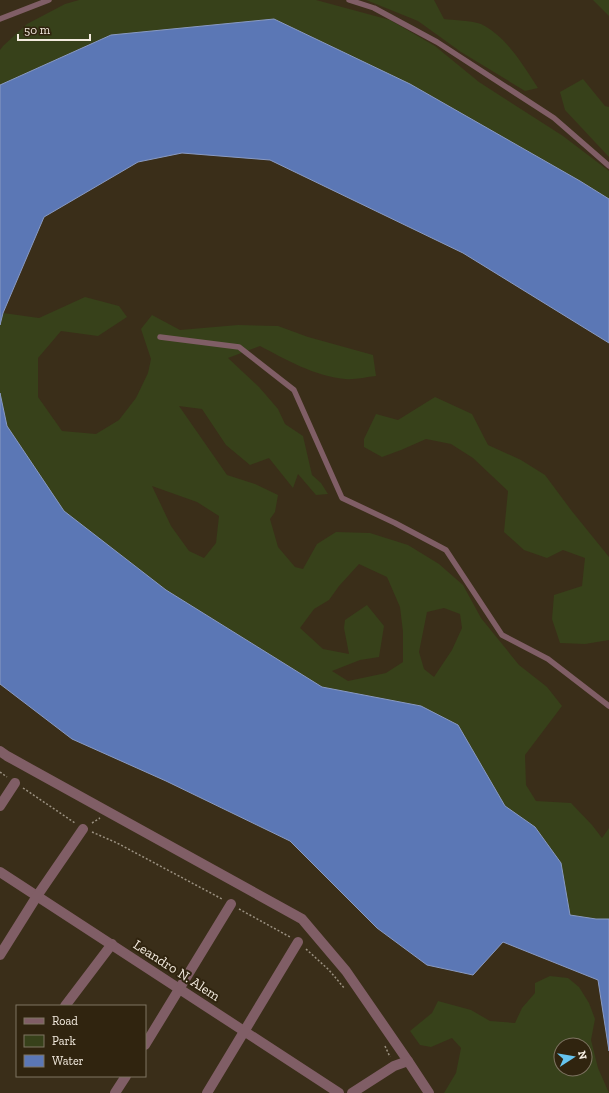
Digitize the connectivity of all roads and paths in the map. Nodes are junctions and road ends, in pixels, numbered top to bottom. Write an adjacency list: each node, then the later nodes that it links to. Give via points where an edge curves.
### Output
1 (48, 0): 3 (lane)
2 (349, 0): 4 (lane, via 374,8 437,42 554,118)
3 (0, 19)
4 (609, 166)
5 (160, 337): 6 (lane, via 239,348 294,390 342,498 446,550 502,635 548,659)
6 (609, 706)
7 (0, 751): 11 (street)
8 (0, 772): 9 (path)
9 (14, 783): 10 (street); 12 (path)
10 (0, 806)
11 (108, 812): 12 (path); 25 (street, via 302,919 346,970)
12 (83, 829): 14 (street); 15 (path, via 117,843)
13 (0, 872): 14 (street, Leandro N. Alem)
14 (37, 896): 17 (street, Leandro N. Alem); 18 (street)
15 (231, 904): 16 (path); 19 (street)
16 (298, 942): 20 (path, via 329,970); 22 (street)
17 (112, 944): 19 (street, Leandro N. Alem); 21 (street)
18 (0, 955)
19 (180, 988): 22 (street, Leandro N. Alem); 23 (street)
20 (348, 992)
21 (66, 1005)
22 (245, 1032): 29 (street); 30 (street, Leandro N. Alem)
23 (146, 1043)
24 (384, 1045): 26 (path)
25 (408, 1061): 26 (street); 32 (street)
26 (394, 1066): 31 (street)
27 (125, 1077): 28 (street)
28 (115, 1093)
29 (207, 1093)
30 (339, 1093)
31 (352, 1093)
32 (428, 1093)

